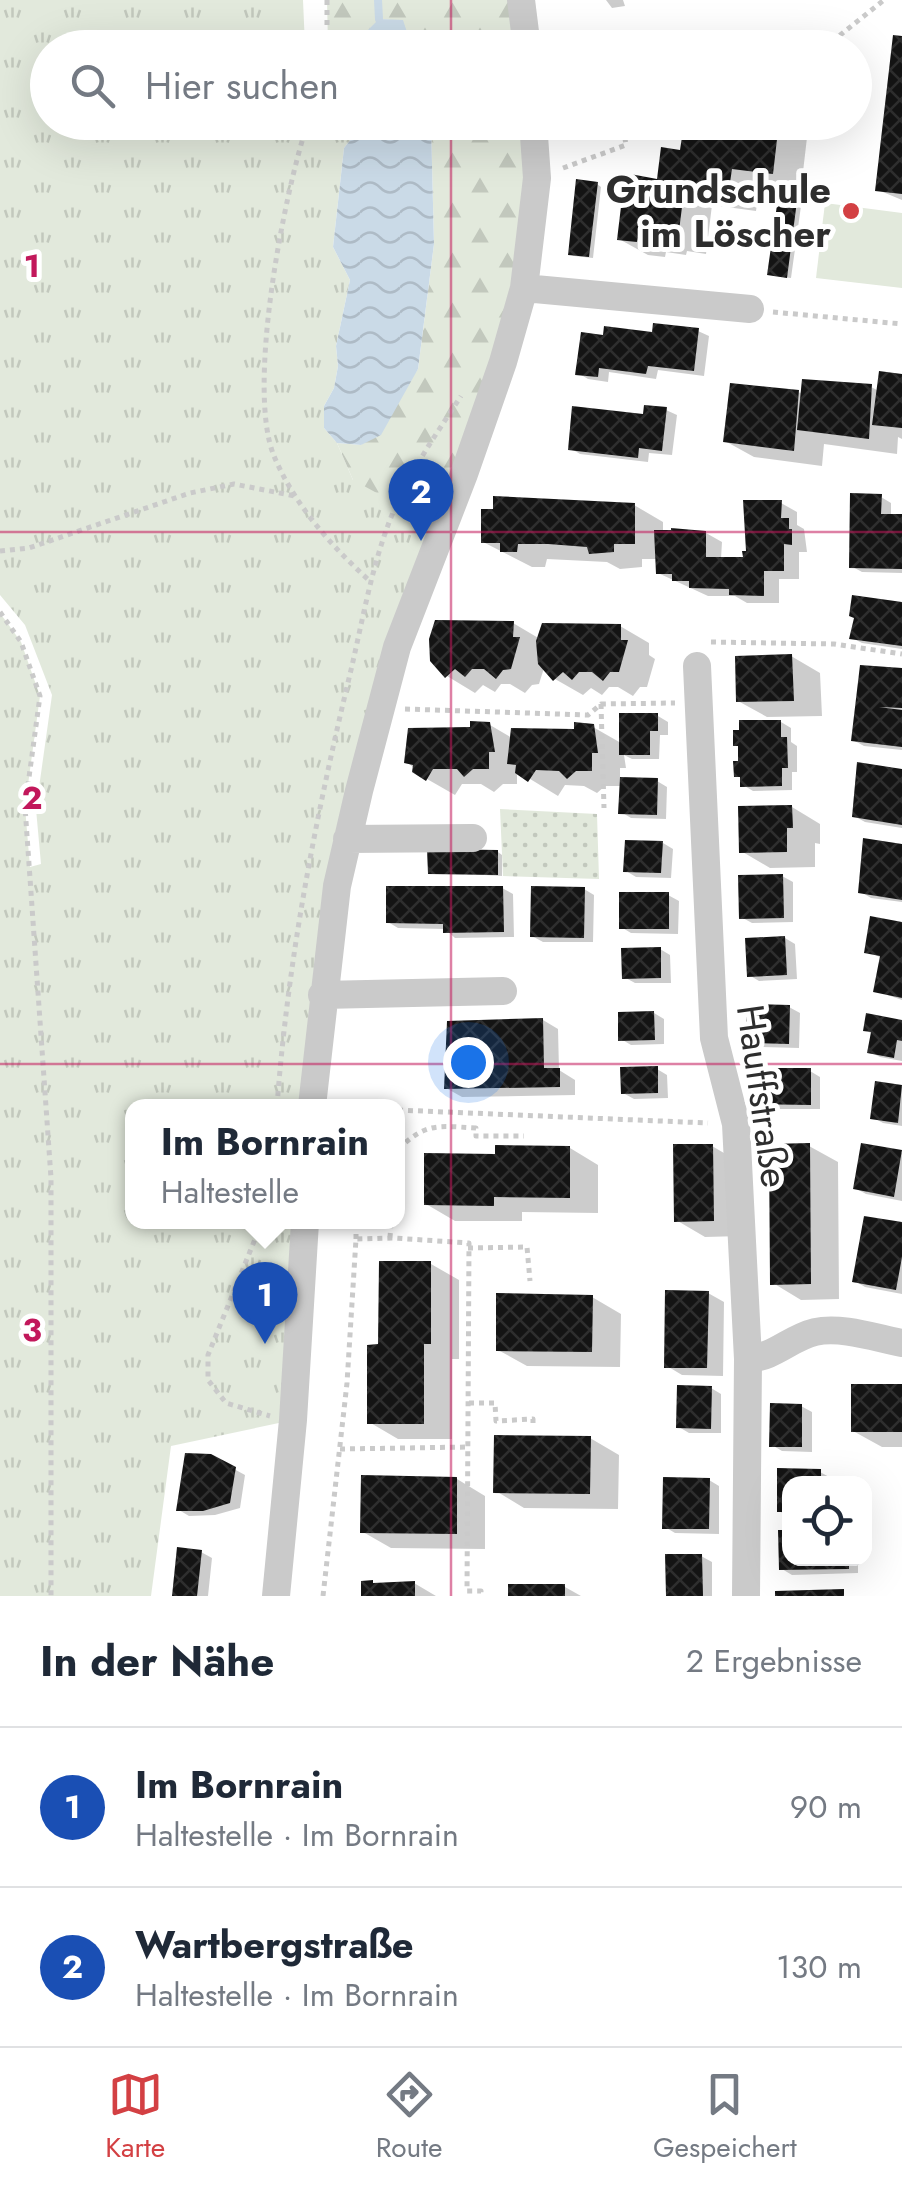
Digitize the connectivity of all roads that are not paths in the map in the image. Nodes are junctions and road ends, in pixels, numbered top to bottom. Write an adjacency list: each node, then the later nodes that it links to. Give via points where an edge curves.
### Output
1 (521, 0): 2 (street)
2 (525, 30)
3 (535, 140): 4 (street)
4 (524, 288): 5 (street); 8 (street, via 464,474 397,647)
5 (750, 309)
6 (696, 666): 14 (street, Hauffstraße, via 714,1038 736,1124)
7 (473, 838): 8 (street)
8 (348, 839): 10 (street)
9 (503, 990): 10 (street)
10 (322, 995): 11 (street)
11 (313, 1099)
12 (305, 1229): 15 (street)
13 (902, 1343): 14 (street, via 831,1330)
14 (748, 1359): 16 (street, Hauffstraße)
15 (276, 1596)
16 (746, 1596)

